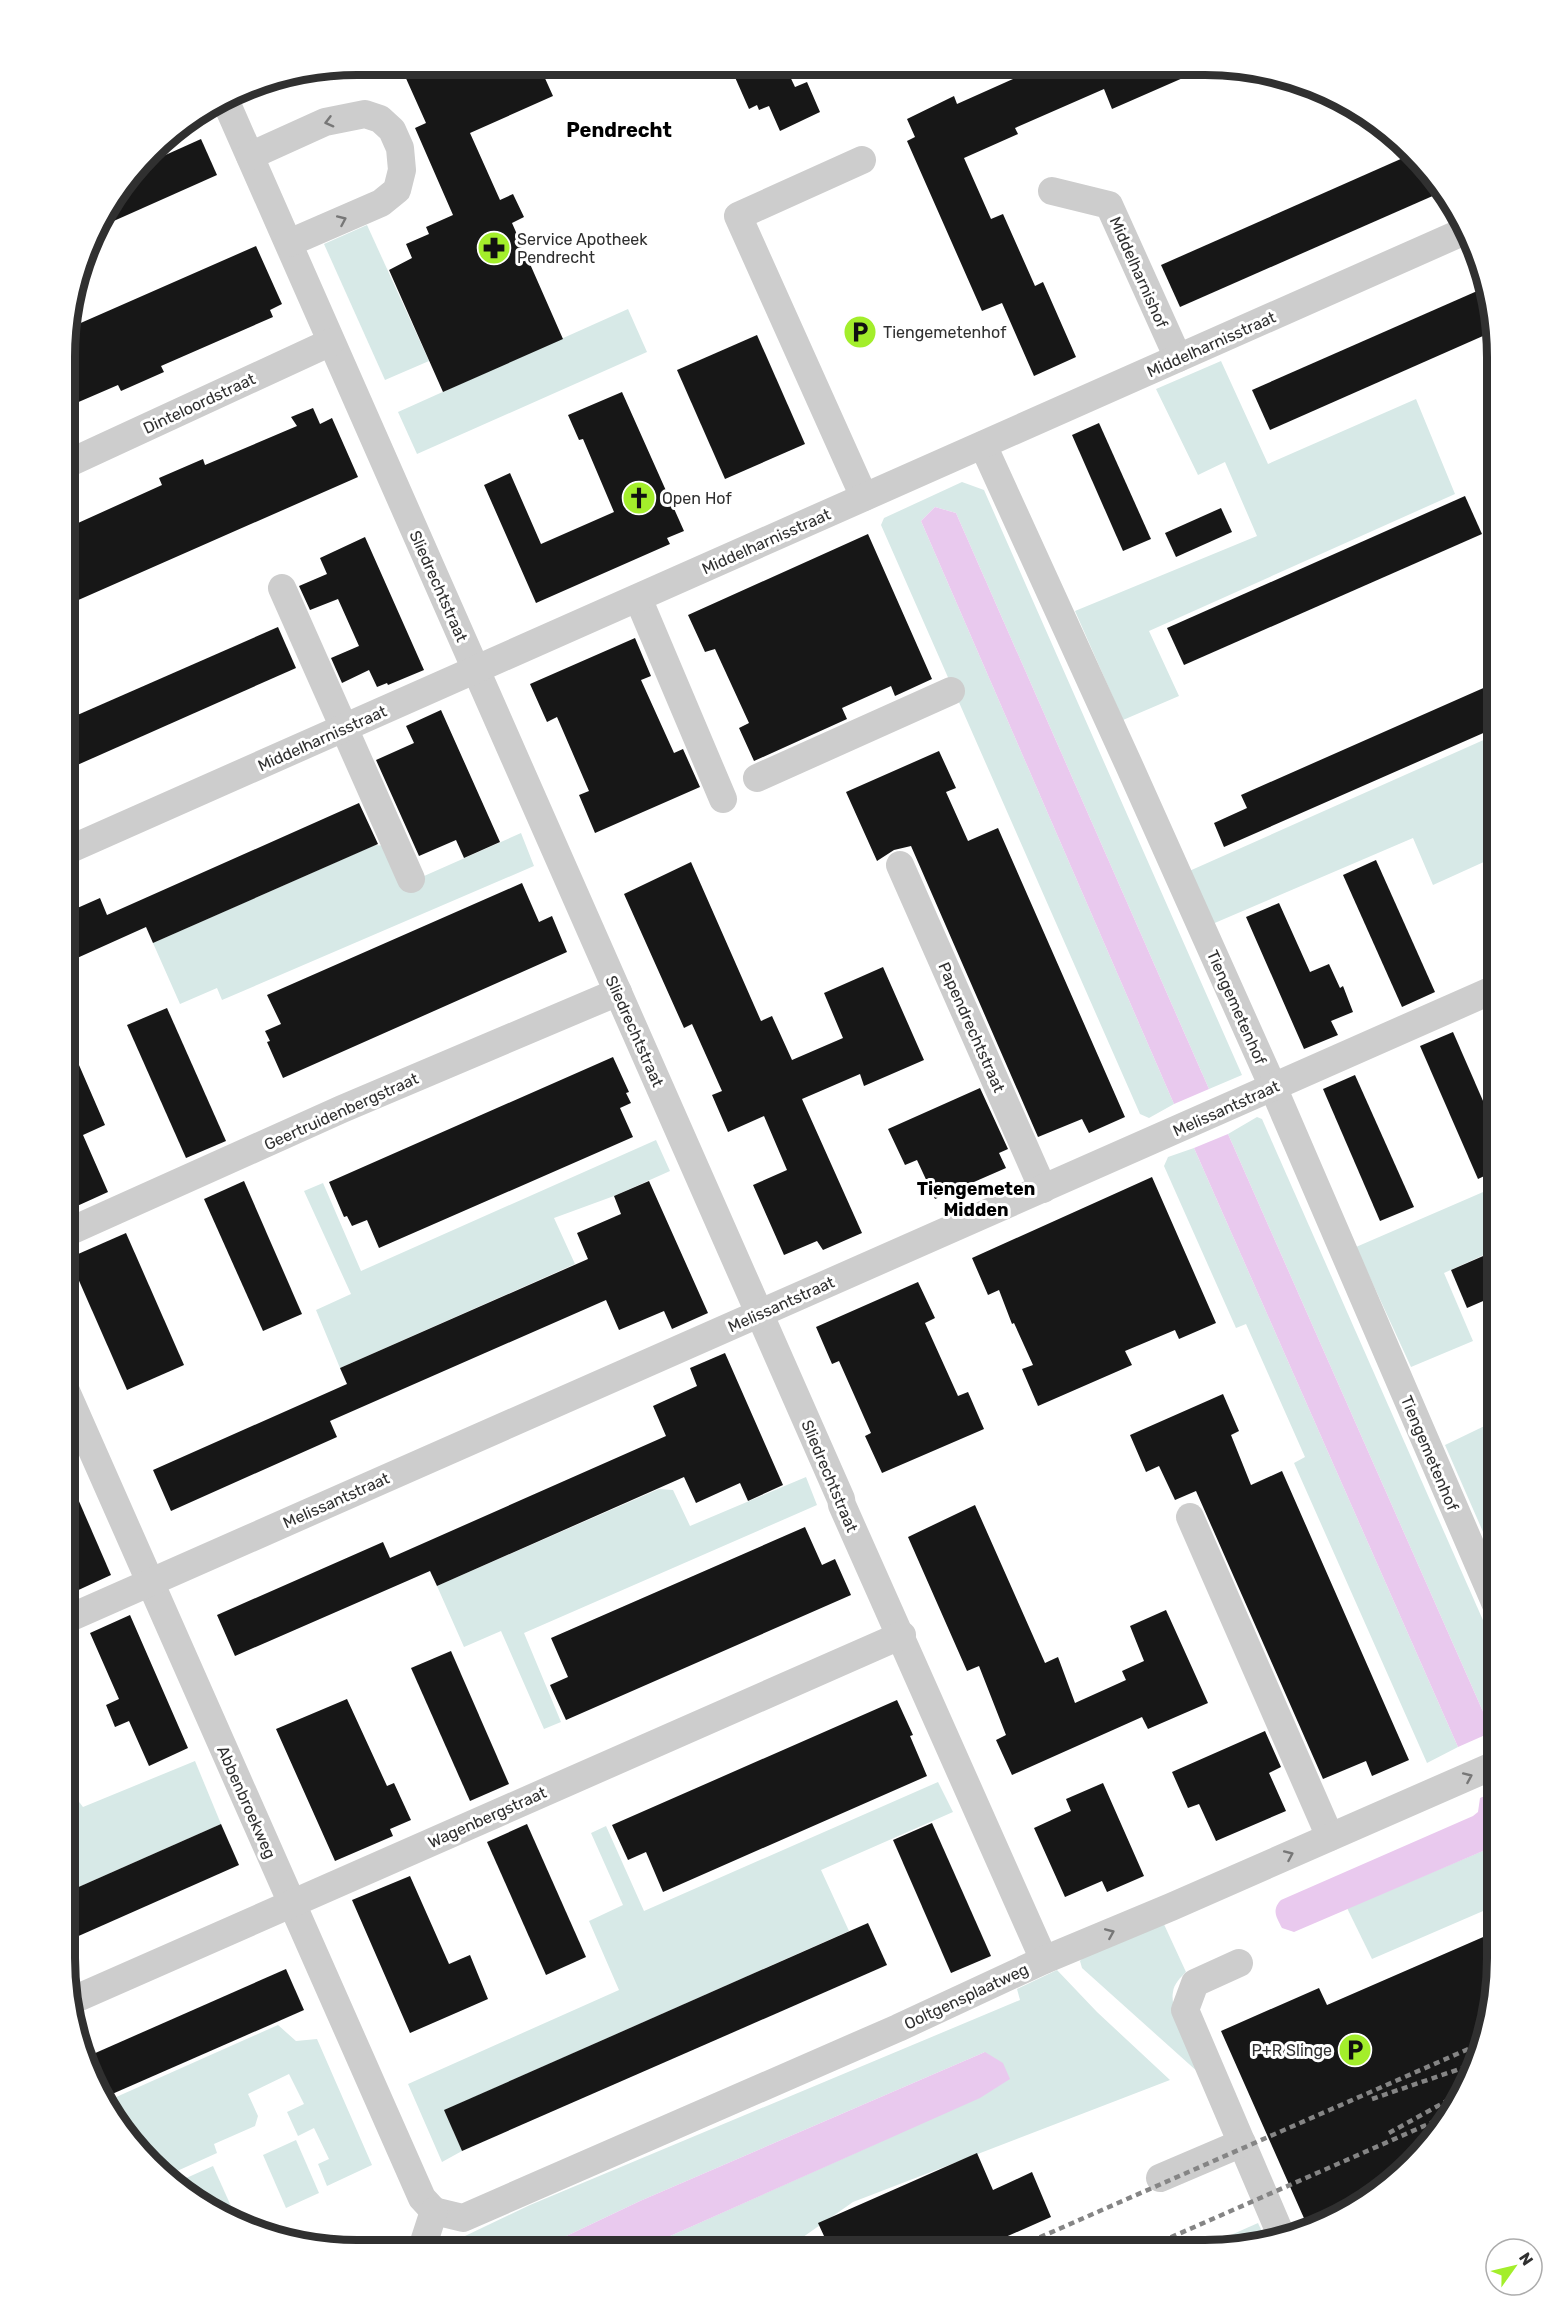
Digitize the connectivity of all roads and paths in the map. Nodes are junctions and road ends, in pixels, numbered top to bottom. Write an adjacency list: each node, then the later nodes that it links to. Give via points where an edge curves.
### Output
1 (228, 106): 2 (street, Sliedrechtstraat)
2 (250, 156): 6 (street, Sliedrechtstraat); 6 (street, one-way to 2, via 381,202 397,190 402,170 400,148 392,130 380,119 365,114 325,122)
3 (862, 159): 11 (street, via 738,216)
4 (1052, 191): 8 (street, Middelharnishof, via 1109,206)
5 (1459, 234): 8 (street, Middelharnisstraat)
6 (289, 243): 7 (street, Sliedrechtstraat)
7 (331, 342): 10 (street, Dinteloordstraat); 14 (street, Sliedrechtstraat)
8 (1178, 358): 9 (street, Middelharnisstraat)
9 (983, 445): 11 (street, Middelharnisstraat); 24 (street, Tiengemetenhof)
10 (75, 460)
11 (864, 497): 13 (street, Middelharnisstraat)
12 (282, 588): 16 (street)
13 (638, 598): 14 (street, Middelharnisstraat); 18 (street)
14 (476, 670): 16 (street, Middelharnisstraat); 22 (street, Sliedrechtstraat)
15 (951, 691): 17 (street)
16 (344, 728): 19 (street, Middelharnisstraat); 21 (street)
17 (757, 778)
18 (723, 799)
19 (75, 847)
20 (900, 865): 25 (street, Papendrechtstraat)
21 (411, 879)
22 (618, 992): 26 (street, Geertruidenbergstraat, via 342,1109); 27 (street, Sliedrechtstraat)
23 (1487, 992): 24 (street, Melissantstraat)
24 (1273, 1087): 25 (street, Melissantstraat); 31 (street, Tiengemetenhof)
25 (1043, 1189): 27 (street, Melissantstraat)
26 (75, 1229)
27 (759, 1314): 30 (street, Melissantstraat); 33 (street, Sliedrechtstraat)
28 (75, 1412): 30 (street, Abbenbroekweg)
29 (1191, 1517): 35 (street)
30 (150, 1582): 32 (street, Melissantstraat); 36 (street, Abbenbroekweg)
31 (1487, 1584)
32 (75, 1616)
33 (902, 1635): 36 (street, Wagenbergstraat); 37 (street, Sliedrechtstraat)
34 (1487, 1768): 35 (street, Ooltgensplaatweg, one-way to 34)
35 (1330, 1837): 37 (street, Ooltgensplaatweg, one-way to 35)
36 (292, 1903): 39 (street, Wagenbergstraat); 42 (street, Abbenbroekweg, via 422,2198)
37 (1050, 1958): 42 (street, Ooltgensplaatweg, via 462,2218)
38 (1239, 1963): 40 (street, via 1195,1983 1185,2010)
39 (78, 1998)
40 (1242, 2143): 41 (street); 43 (street)
41 (1160, 2178)
42 (434, 2211): 44 (street)
43 (1279, 2230)
44 (425, 2240)

